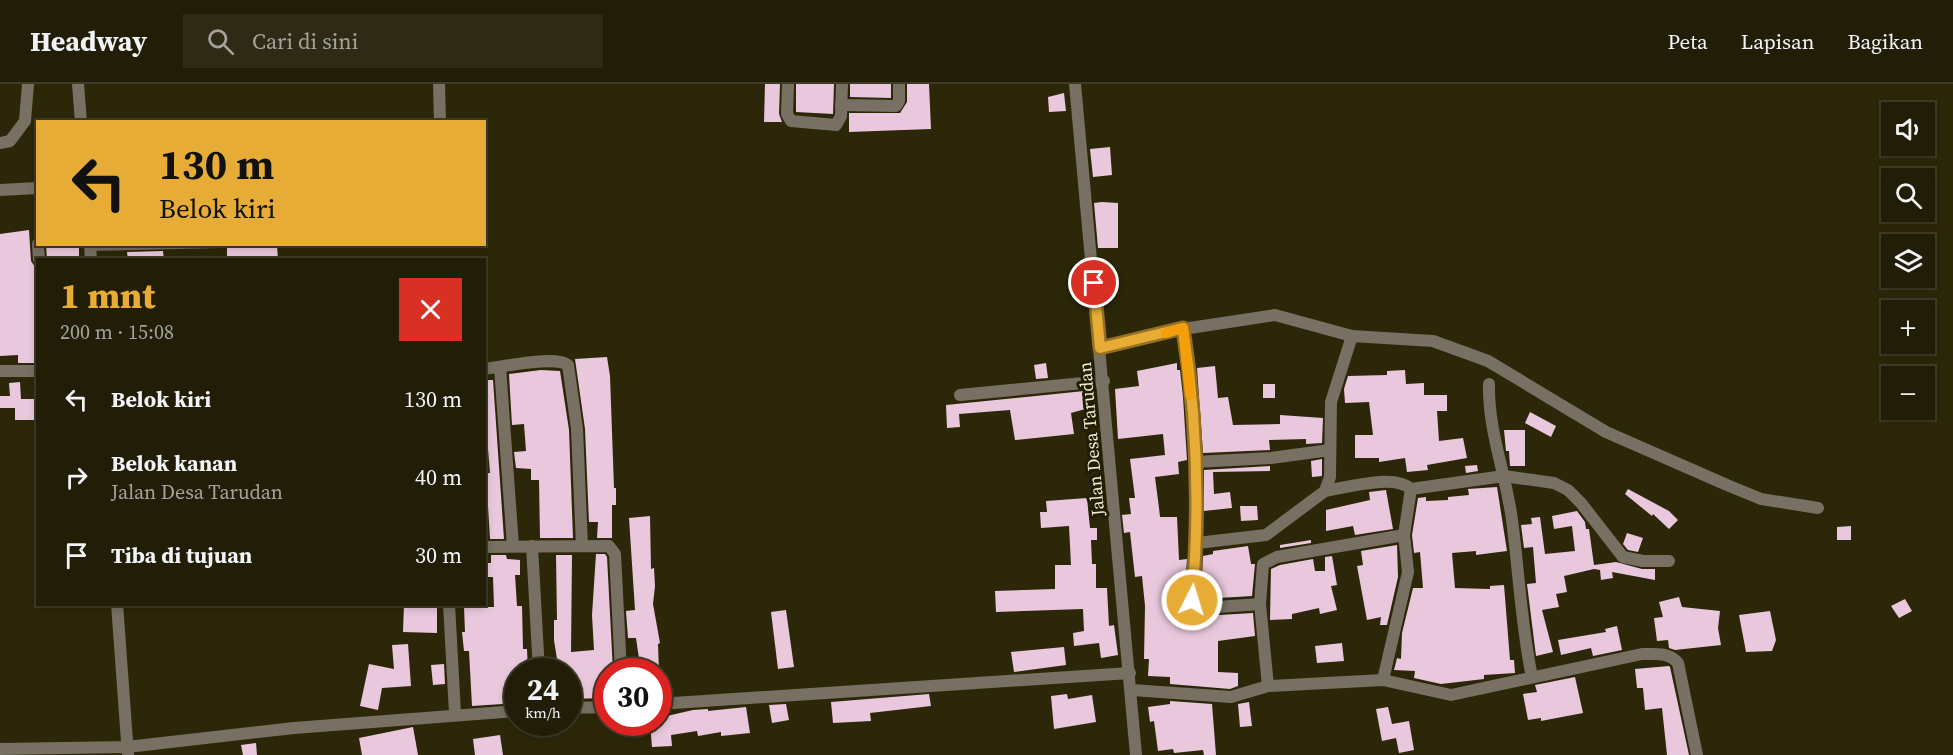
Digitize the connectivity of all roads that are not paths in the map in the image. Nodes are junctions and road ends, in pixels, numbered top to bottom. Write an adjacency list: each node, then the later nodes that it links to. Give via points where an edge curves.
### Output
1 (28, 84): 11 (street, via 25,121 10,141)
2 (78, 84): 9 (street)
3 (440, 84): 10 (street)
4 (788, 84): 8 (street, via 787,114 793,122 836,125 841,119)
5 (842, 84): 8 (street)
6 (899, 84): 8 (street, via 896,106)
7 (1075, 84): 18 (street, Jalan Desa Tarudan)
8 (841, 105)
9 (81, 120)
10 (440, 120)
11 (0, 143)
12 (36, 188): 13 (street)
13 (0, 190)
14 (178, 246): 15 (lane)
15 (90, 250)
16 (1184, 335): 17 (street, via 1275,315); 18 (street); 27 (street)
17 (1352, 336): 26 (street, via 1331,402); 31 (street, via 1452,346 1488,361 1615,436 1761,499)
18 (1100, 348): 23 (street, Jalan Desa Tarudan)
19 (500, 367): 20 (street); 34 (street); 36 (street, via 562,361 570,368)
20 (486, 369)
21 (0, 370): 22 (street)
22 (36, 371)
23 (1104, 381): 25 (street); 44 (street, Jalan Desa Tarudan)
24 (1490, 384): 28 (street, via 1490,417)
25 (960, 395)
26 (1330, 450): 27 (street); 30 (street, via 1330,477)
27 (1195, 462): 33 (street)
28 (1504, 476): 29 (street); 38 (street, via 1545,481 1568,490 1623,557); 45 (street)
29 (1411, 489): 30 (street, via 1406,485 1374,482); 32 (street)
30 (1325, 491): 33 (street, via 1266,535)
31 (1818, 508)
32 (1404, 536): 39 (street, via 1268,559 1261,570); 46 (street, via 1408,572)
33 (1197, 543): 39 (street, via 1194,604 1203,608)
34 (513, 546): 35 (street); 37 (street)
35 (532, 546): 36 (street); 42 (street)
36 (582, 546): 43 (street, via 609,546 615,554)
37 (486, 547)
38 (1669, 561)
39 (1260, 604): 47 (street)
40 (117, 606): 53 (street)
41 (449, 606): 51 (street)
42 (537, 658)
43 (620, 658)
44 (1130, 673): 48 (street, Jalan Desa Tarudan); 49 (street)
45 (1532, 677): 46 (street, via 1451,695); 55 (street, via 1642,654 1672,657 1678,663)
46 (1383, 680): 47 (street)
47 (1269, 686): 48 (street, via 1222,697)
48 (1132, 690): 54 (street, Jalan Desa Tarudan)
49 (672, 703)
50 (504, 711): 51 (street)
51 (455, 713): 53 (street)
52 (0, 749): 53 (street)
53 (127, 751)
54 (1136, 755)
55 (1697, 755)

